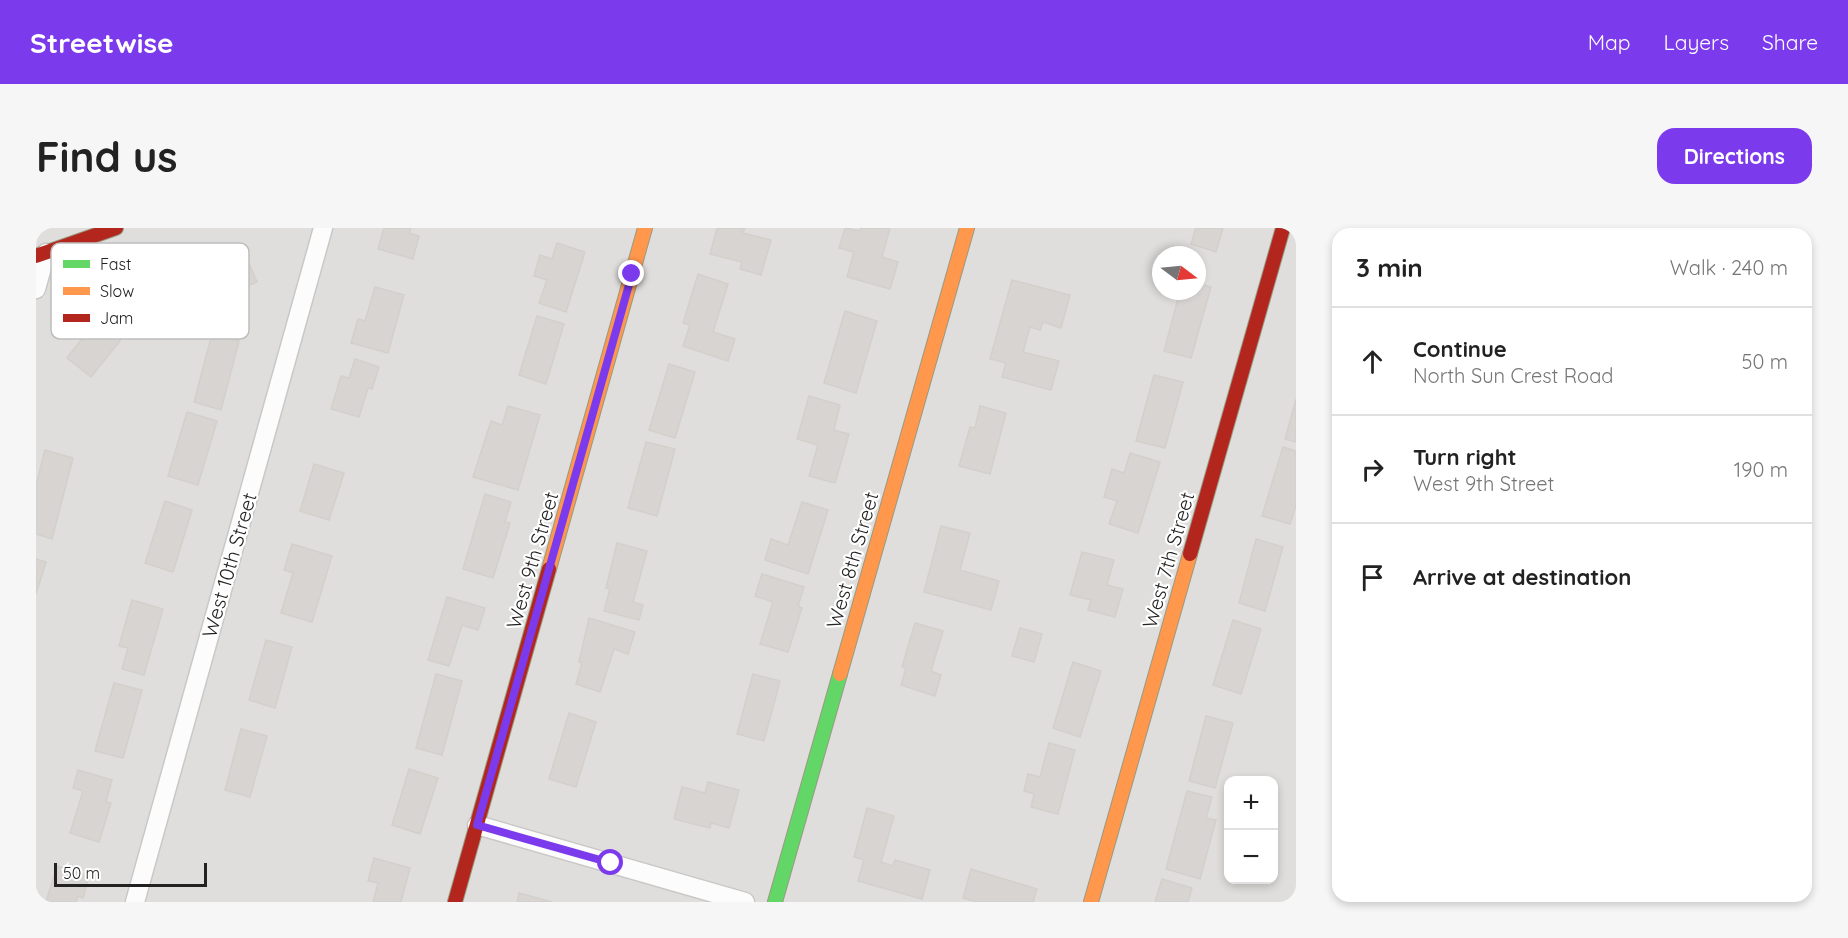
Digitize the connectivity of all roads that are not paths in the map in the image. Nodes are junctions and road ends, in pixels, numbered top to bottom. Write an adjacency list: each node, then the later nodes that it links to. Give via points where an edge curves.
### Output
1 (116, 228): 6 (street)
2 (323, 228): 10 (street, West 10th Street)
3 (645, 228): 9 (street, West 9th Street)
4 (967, 228): 13 (street, West 8th Street)
5 (1283, 228): 14 (street, West 7th Street)
6 (73, 243)
7 (41, 254): 8 (street)
8 (36, 289)
9 (477, 825): 11 (street, West 9th Street); 12 (street)
10 (135, 902)
11 (455, 902)
12 (745, 902)
13 (775, 902)
14 (1091, 902)

